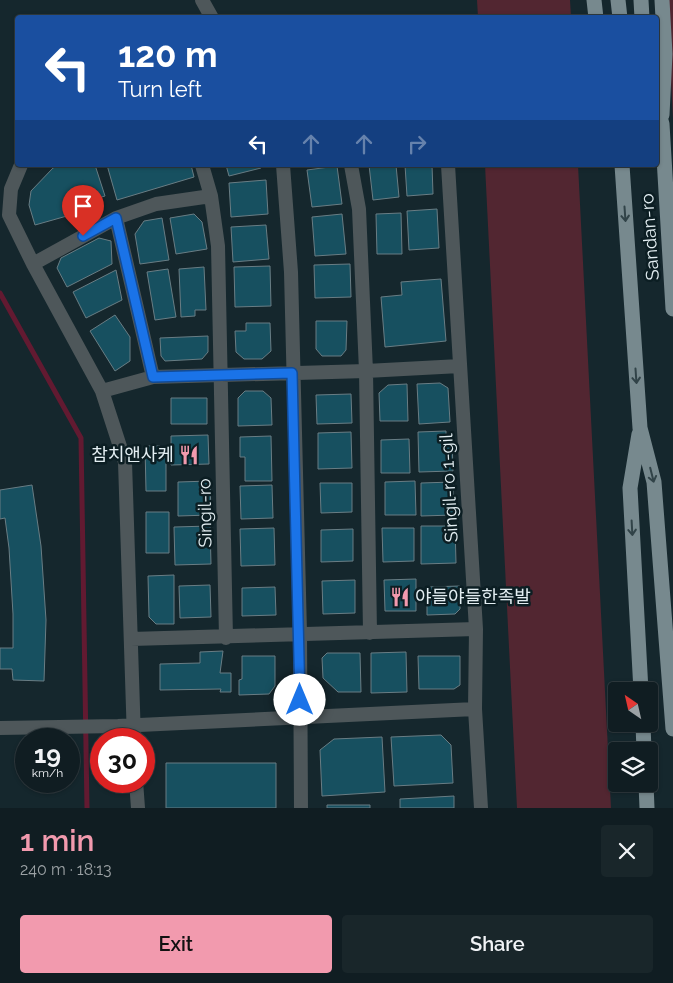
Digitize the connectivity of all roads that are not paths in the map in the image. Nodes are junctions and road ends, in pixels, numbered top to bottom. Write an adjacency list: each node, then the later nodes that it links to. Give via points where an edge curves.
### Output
1 (202, 0): 6 (street)
2 (594, 0): 7 (main road)
3 (618, 0): 8 (main road)
4 (641, 0): 9 (main road)
5 (662, 0): 11 (main road, via 665,54)
6 (210, 15)
7 (596, 15)
8 (620, 15)
9 (642, 15)
10 (659, 114): 11 (main road, Sandan-ro)
11 (662, 124): 21 (main road, Sandan-ro)
12 (20, 167): 20 (street, via 11,189 9,215)
13 (203, 167): 18 (street, Singil-ro)
14 (283, 167): 24 (street, via 291,272)
15 (352, 167): 23 (street, via 358,209)
16 (448, 167): 22 (street, Singil-ro 1-gil)
17 (622, 167): 28 (main road, one-way to 28)
18 (211, 196): 19 (street, via 156,204); 25 (street, Singil-ro, via 218,246)
19 (116, 218): 20 (street); 26 (street)
20 (33, 264): 27 (street)
21 (673, 309)
22 (460, 366): 23 (street); 29 (street, Singil-ro 1-gil)
23 (366, 371): 24 (street); 31 (street)
24 (292, 373): 25 (street); 30 (street)
25 (222, 376): 26 (street); 32 (street, Singil-ro)
26 (153, 377): 27 (street)
27 (102, 391): 33 (street, via 125,462)
28 (640, 428): 34 (main road, one-way to 34, via 630,488); 40 (main road, one-way to 40, via 654,482)
29 (476, 629): 31 (street); 35 (street, Singil-ro 1-gil)
30 (300, 633): 31 (street); 32 (street); 36 (street)
31 (370, 633)
32 (226, 638): 33 (street)
33 (132, 639): 39 (street)
34 (641, 682)
35 (475, 709): 36 (street); 46 (street, Singil-ro 1-gil)
36 (300, 716): 41 (street); 45 (street)
37 (0, 728): 38 (street)
38 (123, 728)
39 (133, 728)
40 (673, 728)
41 (155, 730)
42 (646, 792): 47 (main road)
43 (137, 793): 44 (street)
44 (138, 808)
45 (301, 808)
46 (481, 808)
47 (647, 808)

